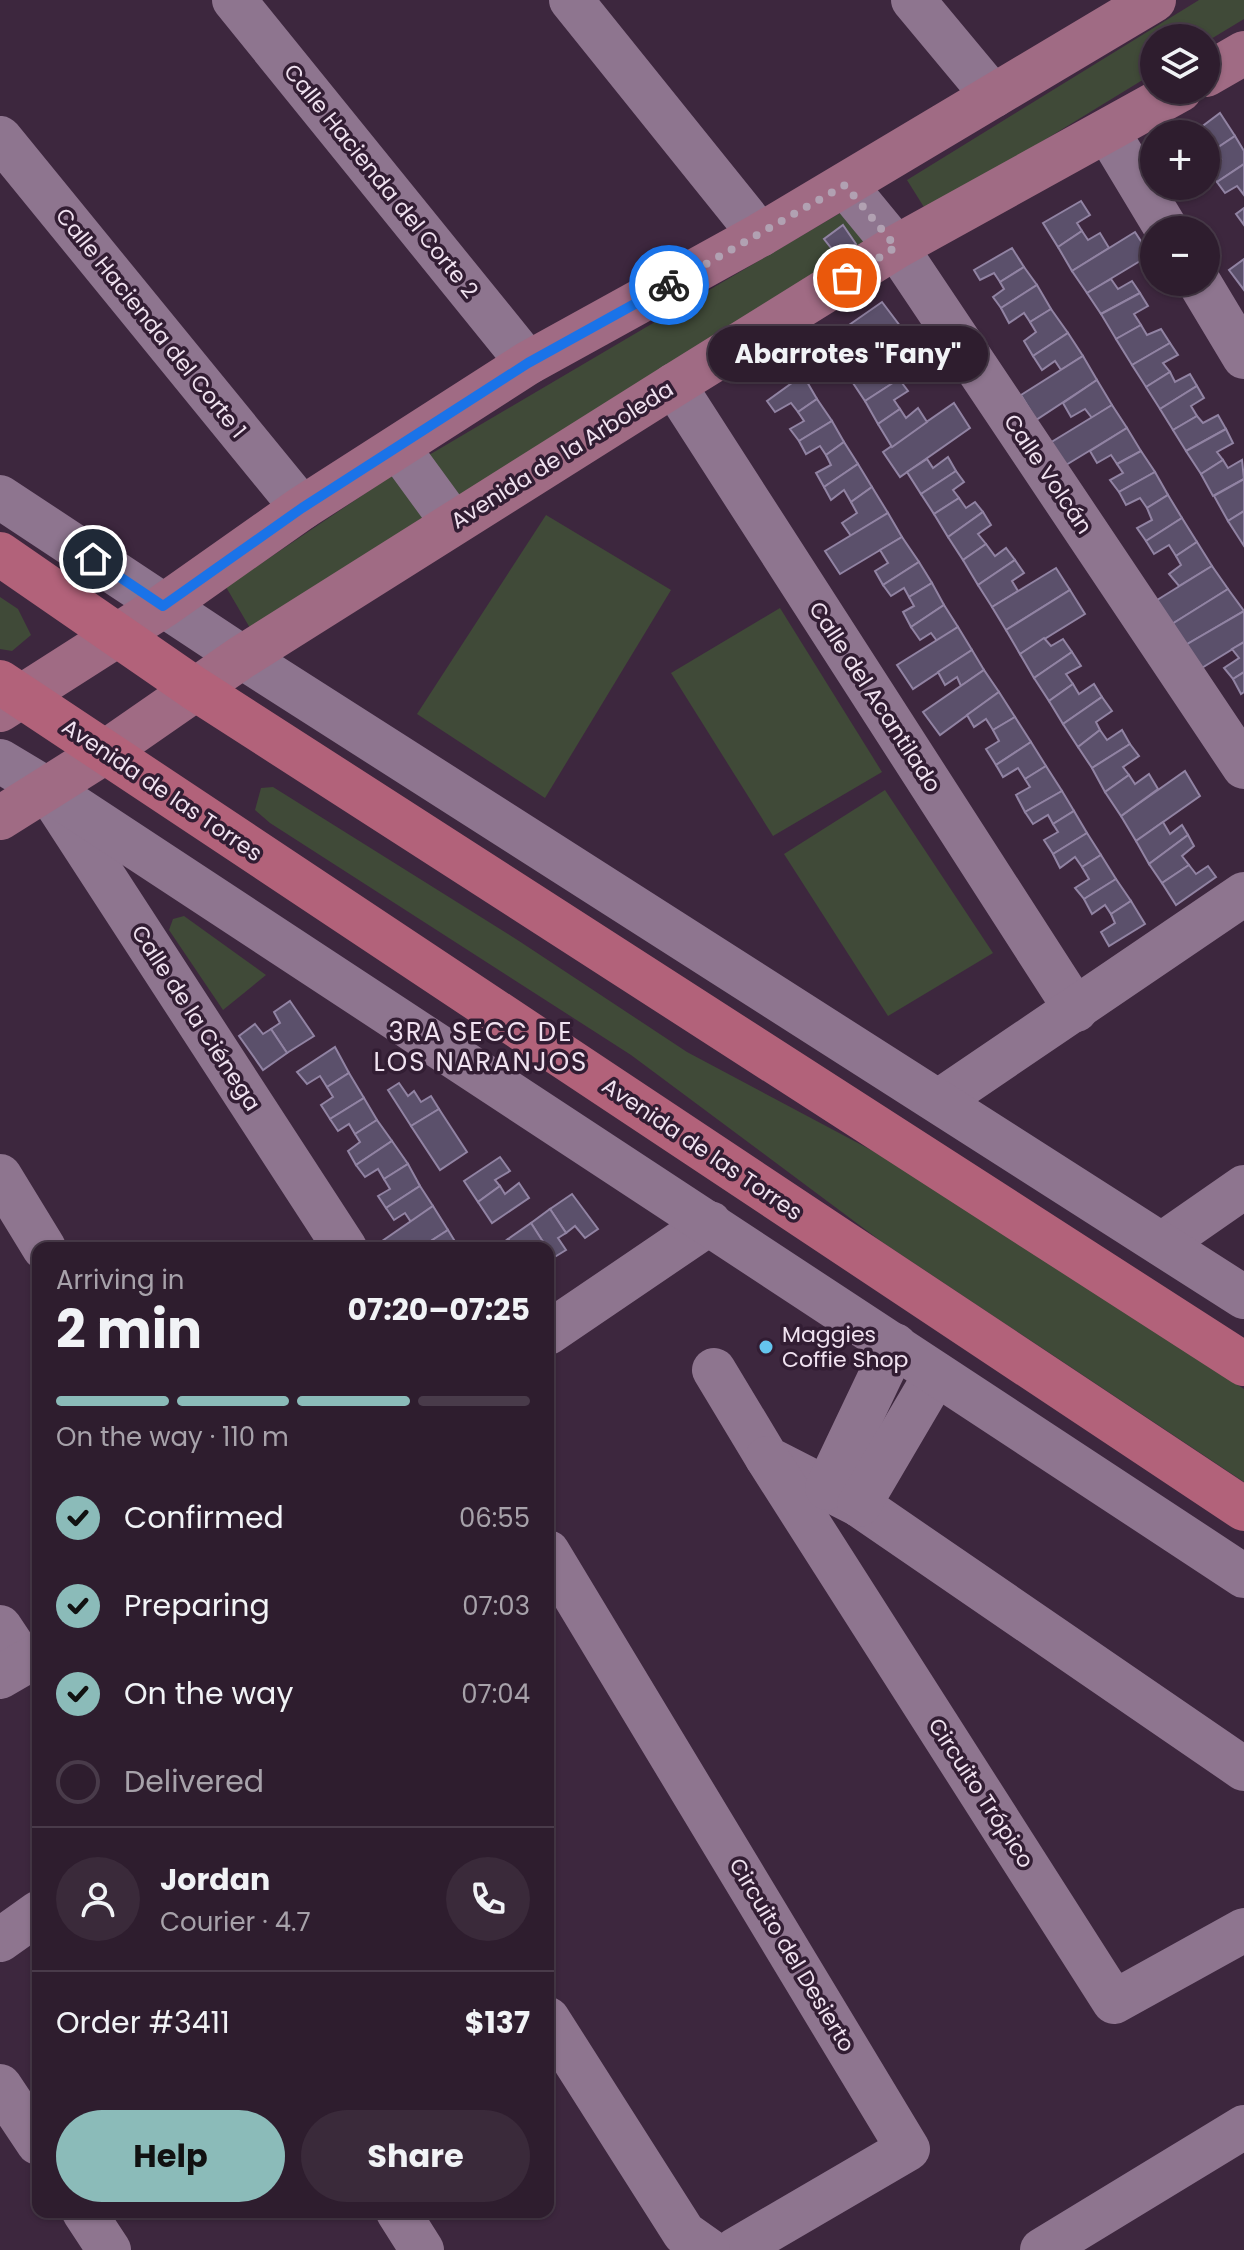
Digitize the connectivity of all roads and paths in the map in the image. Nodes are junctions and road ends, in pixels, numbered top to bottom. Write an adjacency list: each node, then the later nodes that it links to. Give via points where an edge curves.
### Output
1 (234, 0): 17 (street, Calle Hacienda del Corte 2)
2 (571, 0): 13 (street)
3 (913, 0): 7 (street)
4 (1154, 0): 7 (main road)
5 (1244, 53): 6 (main road)
6 (1220, 67)
7 (993, 96): 11 (main road)
8 (1156, 104): 9 (main road, Avenida de la Arboleda)
9 (1108, 132): 12 (street); 14 (main road, Avenida de la Arboleda)
10 (0, 138): 21 (street, Calle Hacienda del Corte 1)
11 (845, 185): 13 (main road); 14 (street, Calle Volcán)
12 (1159, 216)
13 (760, 235): 17 (main road)
14 (896, 247): 18 (main road, Avenida de la Arboleda); 31 (street, Calle Volcán)
15 (1207, 296): 16 (street)
16 (1244, 357)
17 (528, 363): 19 (main road)
18 (674, 385): 22 (main road, Avenida de la Arboleda); 35 (street, Calle del Acantilado)
19 (399, 449): 21 (main road); 22 (street)
20 (0, 497): 24 (street)
21 (302, 508): 24 (main road)
22 (453, 523): 26 (main road, Avenida de la Arboleda)
23 (0, 554): 25 (main road)
24 (163, 606): 25 (main road); 26 (street)
25 (120, 634): 27 (main road); 28 (main road)
26 (242, 657): 27 (main road, Avenida de la Arboleda); 36 (street)
27 (194, 688): 29 (main road, Avenida de la Arboleda); 46 (main road)
28 (8, 696): 29 (main road, Avenida de las Torres)
29 (105, 752): 32 (main road, Avenida de la Arboleda); 51 (main road, Avenida de las Torres)
30 (0, 761): 32 (street)
31 (1244, 767)
32 (47, 789): 33 (main road, Avenida de la Arboleda); 39 (street); 41 (street, Calle de la Ciénega)
33 (0, 818)
34 (1244, 894): 35 (street)
35 (1076, 1010): 36 (street)
36 (939, 1101): 42 (street)
37 (0, 1176): 40 (street)
38 (1244, 1187): 42 (street)
39 (710, 1223): 44 (street); 45 (street)
40 (40, 1242)
41 (341, 1242)
42 (1162, 1244): 43 (street)
43 (1244, 1297)
44 (554, 1329)
45 (895, 1345): 48 (street); 50 (street)
46 (1244, 1364)
47 (714, 1370): 49 (street, Circuito Trópico)
48 (936, 1374): 50 (street); 53 (street)
49 (767, 1458): 50 (street); 59 (street, Circuito Trópico, via 1114,2002)
50 (843, 1496): 57 (street)
51 (1244, 1509)
52 (554, 1575): 54 (street, Circuito del Desierto)
53 (1244, 1576)
54 (560, 1598): 70 (street, Circuito del Desierto, via 908,2149)
55 (0, 1627): 56 (street)
56 (21, 1665)
57 (1244, 1769)
58 (32, 1917): 60 (street)
59 (1244, 1930)
60 (0, 1940)
61 (554, 2028): 67 (street)
62 (0, 2086): 64 (street)
63 (1244, 2127): 71 (street)
64 (32, 2134)
65 (88, 2218): 68 (street)
66 (402, 2218): 69 (street)
67 (693, 2244)
68 (109, 2250)
69 (422, 2250)
70 (735, 2250)
71 (1042, 2250)

